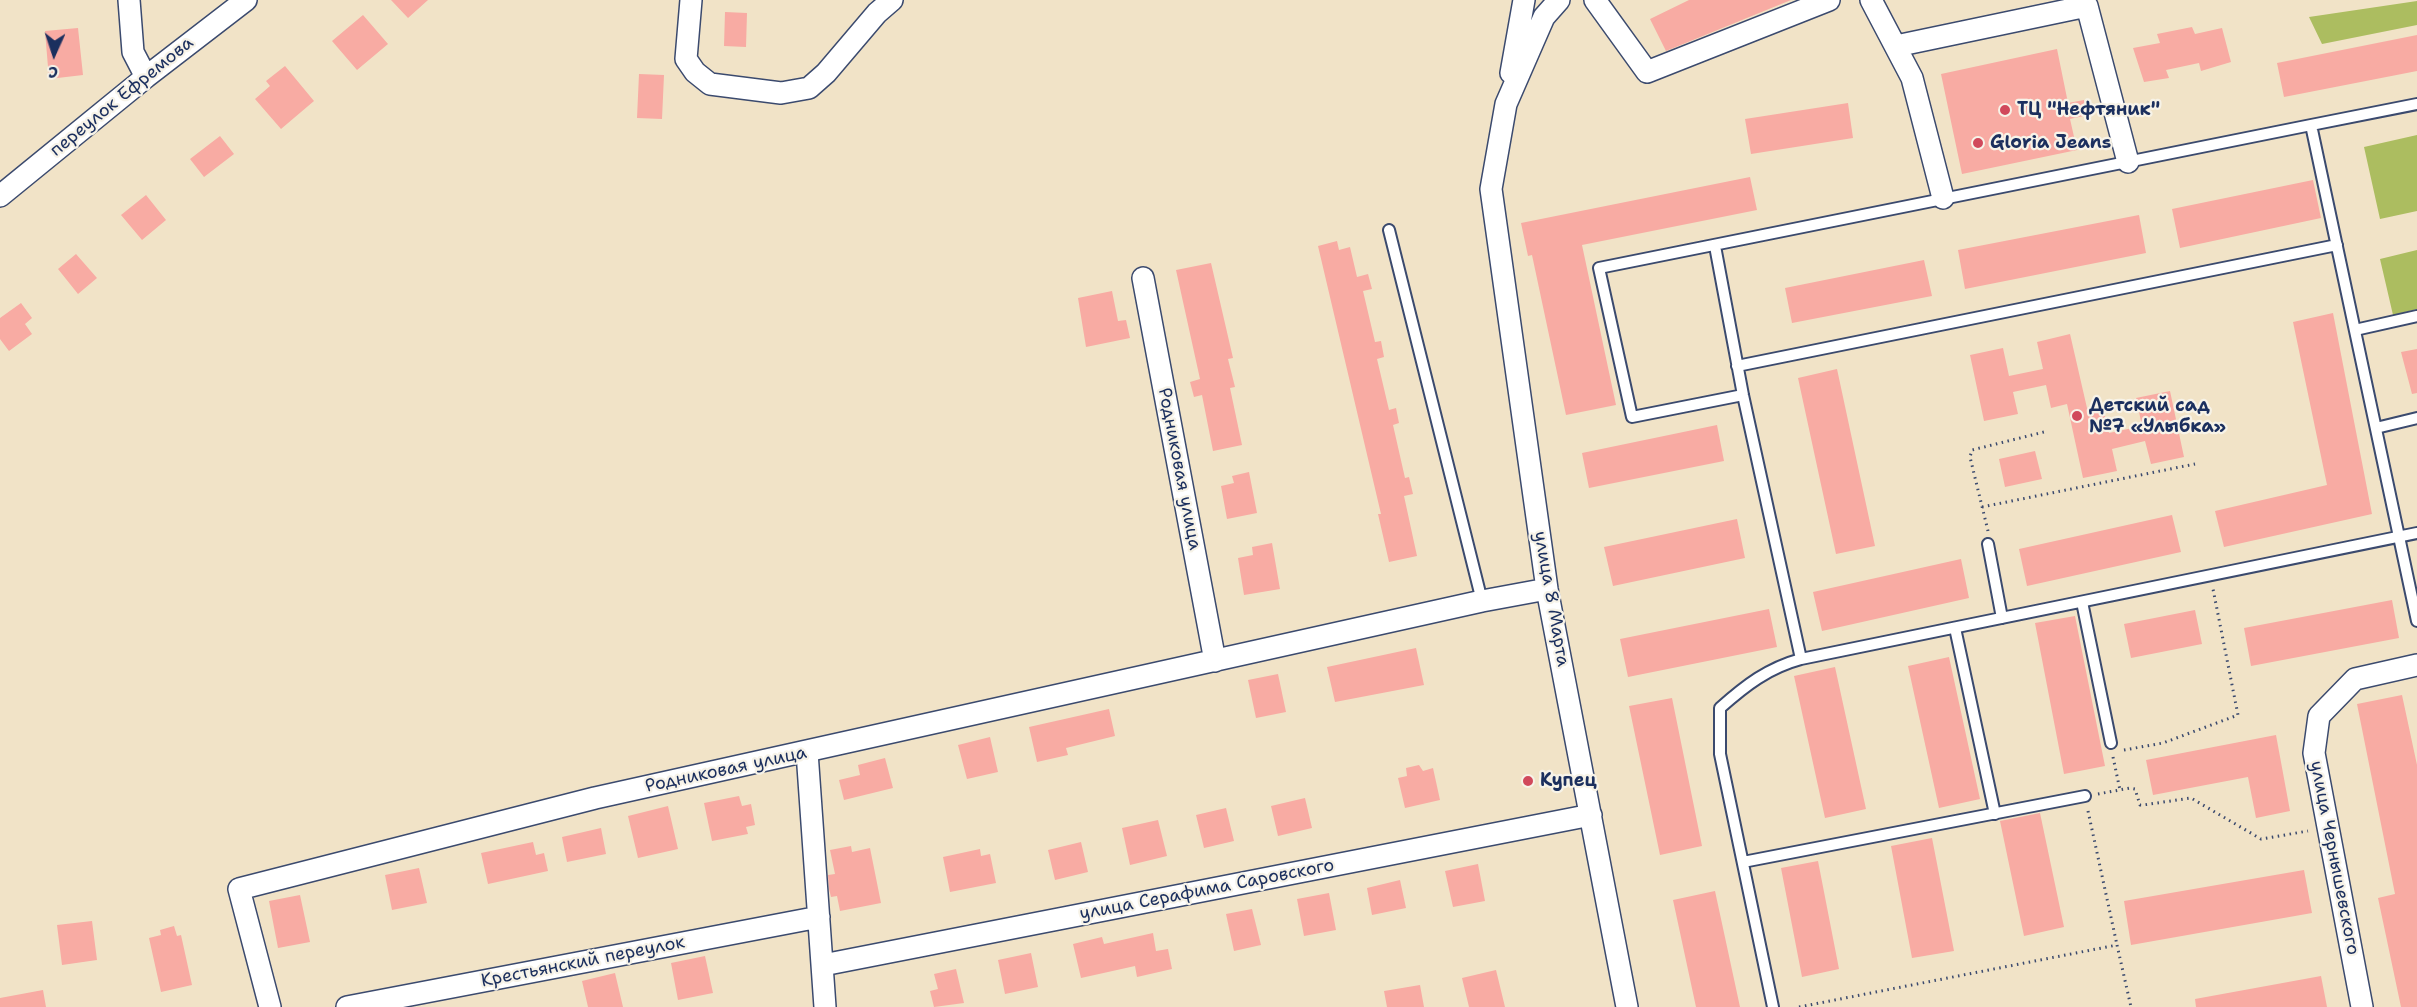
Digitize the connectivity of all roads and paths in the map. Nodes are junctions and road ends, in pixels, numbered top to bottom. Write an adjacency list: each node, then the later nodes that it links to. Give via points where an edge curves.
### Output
1 (129, 0): 11 (street, via 133,52)
2 (246, 0): 11 (street, переулок Ефремова)
3 (691, 0): 4 (street, via 686,59 695,72 710,84 781,93 809,88)
4 (892, 0)
5 (1524, 0): 12 (street)
6 (1559, 0): 12 (street, via 1544,17)
7 (1595, 0): 8 (street, via 1647,72)
8 (1829, 0)
9 (1871, 0): 10 (street)
10 (1896, 46): 15 (street, via 2087,6); 17 (street, via 1912,78)
11 (146, 77): 16 (street, переулок Ефремова)
12 (1506, 104): 35 (street, улица 8 Марта, via 1491,189)
13 (2417, 104): 14 (lane)
14 (2311, 125): 15 (lane); 19 (lane)
15 (2128, 162): 17 (lane)
16 (0, 196)
17 (1943, 198): 20 (lane)
18 (1389, 230): 36 (lane)
19 (2337, 245): 23 (lane); 24 (lane)
20 (1715, 246): 24 (lane); 25 (lane, via 1599,268 1632,417)
21 (1143, 278): 42 (street, Родниковая улица)
22 (2417, 316): 23 (lane)
23 (2355, 330): 27 (lane)
24 (1737, 366): 25 (lane)
25 (1743, 395): 41 (lane)
26 (2417, 418): 27 (lane)
27 (2376, 428): 32 (lane)
28 (2044, 432): 30 (path, via 1972,450 1970,457)
29 (2195, 464): 30 (path)
30 (1982, 507): 33 (path)
31 (2417, 533): 32 (lane)
32 (2400, 537): 34 (lane); 39 (lane)
33 (1988, 539): 38 (lane)
34 (2210, 576): 37 (lane); 44 (path, via 2238,715 2163,743)
35 (1547, 589): 36 (street, Родниковая улица); 49 (street, улица 8 Марта)
36 (1482, 601): 42 (street, Родниковая улица)
37 (2082, 602): 38 (lane); 44 (lane)
38 (2002, 618): 40 (lane)
39 (2417, 621)
40 (1955, 628): 41 (lane); 48 (lane)
41 (1802, 659): 51 (lane, via 1778,666 1751,681 1720,708 1720,754)
42 (1215, 661): 45 (street, Родниковая улица)
43 (2417, 665): 50 (street, улица Чернышевского, via 2355,679 2319,716 2314,753)
44 (2112, 747): 46 (path)
45 (807, 752): 52 (street); 55 (street, Родниковая улица, via 595,798 239,889)
46 (2120, 790): 47 (path); 50 (path, via 2135,789 2140,805 2191,798 2261,839)
47 (2085, 796): 48 (lane); 53 (path)
48 (1995, 814): 51 (lane)
49 (1591, 815): 54 (street, улица Серафима Саровского); 58 (street, улица 8 Марта)
50 (2328, 828): 62 (street, улица Чернышевского)
51 (1743, 862): 59 (lane)
52 (819, 917): 54 (street); 56 (street, Крестьянский переулок)
53 (2118, 945): 60 (path); 61 (path)
54 (823, 965): 57 (street)
55 (270, 1007)
56 (347, 1007)
57 (825, 1007)
58 (1627, 1007)
59 (1773, 1007)
60 (1799, 1007)
61 (2131, 1007)
62 (2362, 1007)

